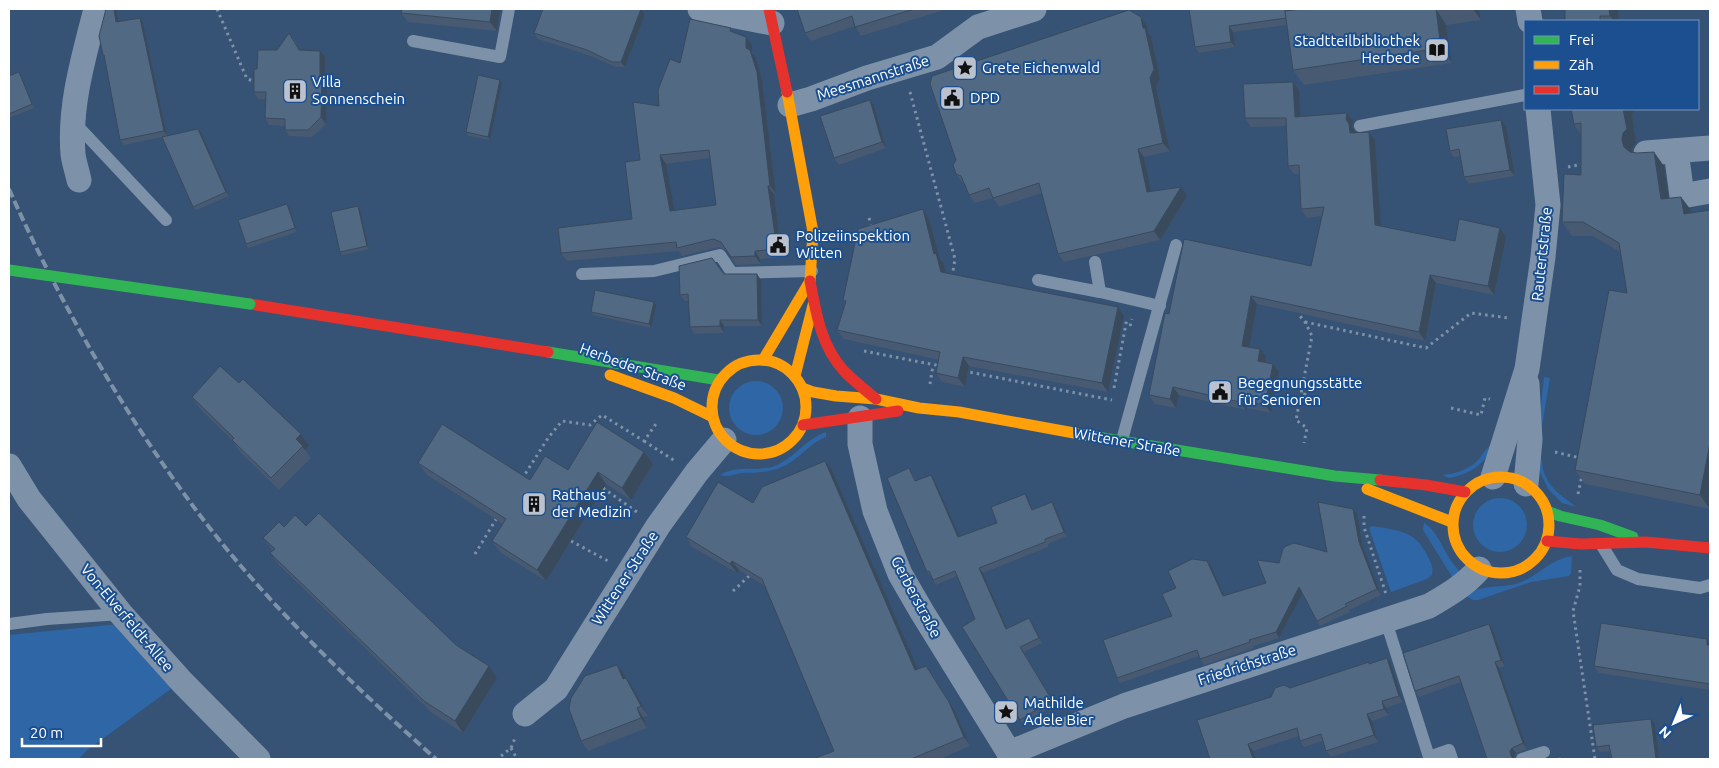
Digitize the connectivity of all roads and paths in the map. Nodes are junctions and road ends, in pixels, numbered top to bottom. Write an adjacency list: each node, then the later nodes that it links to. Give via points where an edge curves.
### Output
1 (96, 9): 13 (street, via 77,85)
2 (218, 9): 9 (path, via 247,79)
3 (509, 9): 7 (lane, via 500,56)
4 (700, 9): 6 (street, via 714,13)
5 (1034, 9): 8 (street, Meesmannstraße, via 978,27 937,57)
6 (771, 16): 11 (main road)
7 (413, 41)
8 (903, 68): 11 (street, Meesmannstraße); 29 (path, via 956,258)
9 (259, 82)
10 (1524, 95): 14 (lane)
11 (790, 105): 30 (main road, via 813,232)
12 (1538, 110): 19 (street, Rautertstraße)
13 (74, 122): 20 (street, via 73,154); 23 (lane)
14 (1360, 126)
15 (1710, 148): 16 (street)
16 (1676, 151): 17 (street); 21 (street, via 1682,196)
17 (1646, 153)
18 (1591, 163): 19 (path)
19 (1545, 171): 40 (street, Rautertstraße, via 1548,205)
20 (79, 180)
21 (1710, 191)
22 (869, 218): 24 (path)
23 (166, 220)
24 (875, 235)
25 (1176, 245): 36 (lane)
26 (1095, 262): 34 (lane)
27 (9, 270): 42 (main road, bridge, via 250,304)
28 (582, 274): 30 (lane, via 654,271 720,255 732,273)
29 (952, 275): 31 (path); 33 (path)
30 (811, 276): 35 (main road); 43 (main road)
31 (960, 278)
32 (1038, 280): 34 (lane)
33 (951, 281)
34 (1100, 292): 36 (lane)
35 (814, 302): 49 (main road); 54 (main road, via 826,346 840,366)
36 (1160, 306): 63 (lane)
37 (1301, 307): 39 (path, via 1300,316)
38 (1127, 315): 48 (path, via 1112,400)
39 (1305, 322): 40 (path, via 1426,348 1471,313); 55 (path, via 1312,336)
40 (1534, 322): 46 (street, Rautertstraße)
41 (855, 349): 44 (path)
42 (543, 351): 50 (main road); 58 (main road, Herbeder Straße, via 673,397)
43 (764, 360): 49 (main road, via 782,365); 50 (main road, via 740,363)
44 (933, 364): 45 (path); 47 (path)
45 (942, 366)
46 (1527, 369): 72 (street, Rautertstraße); 74 (street, Rautertstraße, via 1530,440)
47 (932, 370)
48 (961, 370)
49 (795, 376): 52 (main road)
50 (719, 380): 58 (main road, via 712,397)
51 (1320, 386): 55 (path, via 1306,388 1303,403)
52 (802, 388): 54 (main road, Wittener Straße, via 836,396); 61 (main road, via 806,409)
53 (1485, 398): 57 (path, via 1481,415)
54 (876, 399): 56 (main road, Wittener Straße)
55 (1298, 402): 70 (path, via 1296,420 1307,428)
56 (920, 408): 59 (main road, Wittener Straße); 63 (main road, Wittener Straße)
57 (1450, 408)
58 (711, 416): 62 (main road)
59 (860, 418): 61 (main road, Wittener Straße); 101 (street, Gerberstraße, via 860,444 875,511 900,574)
60 (655, 425): 64 (path)
61 (803, 425): 62 (main road, via 783,448 768,454 752,454)
62 (724, 440): 82 (street, Wittener Straße)
63 (1122, 440): 70 (main road, Wittener Straße)
64 (644, 441): 67 (path); 73 (path, via 602,415 590,425 562,421)
65 (1552, 452): 66 (path)
66 (1584, 459)
67 (679, 461)
68 (9, 466): 95 (street, Von-Elverfeldt-Allee, via 29,499)
69 (1583, 467): 77 (path)
70 (1299, 471): 71 (main road, Wittener Straße)
71 (1335, 476): 76 (main road, Wittener Straße); 81 (main road, Wittener Straße)
72 (1493, 477): 74 (main road, via 1510,477); 76 (main road, via 1477,482)
73 (521, 480)
74 (1526, 484): 79 (main road, via 1539,495)
75 (604, 488): 82 (path)
76 (1464, 492): 81 (main road)
77 (1577, 502)
78 (502, 510): 89 (path)
79 (1547, 511): 84 (main road, via 1550,526); 85 (main road)
80 (1364, 512): 96 (path, via 1364,527)
81 (1452, 522): 90 (main road, via 1458,549)
82 (658, 526): 98 (street, Wittener Straße, via 556,689)
83 (571, 541): 88 (path)
84 (1547, 541): 86 (main road); 90 (main road, via 1539,556 1526,567 1511,573 1494,574)
85 (1646, 542): 86 (main road); 87 (main road)
86 (1601, 544): 92 (lane, via 1617,570 1638,579 1700,588)
87 (1710, 548)
88 (586, 549)
89 (475, 554)
90 (1479, 569): 96 (street, Friedrichstraße, via 1453,592 1429,606)
91 (749, 576): 94 (path)
92 (1710, 585)
93 (1580, 586): 106 (path, via 1573,611)
94 (734, 591)
95 (121, 614): 97 (lane, via 48,618); 102 (street, Von-Elverfeldt-Allee)
96 (1390, 620): 101 (street, Friedrichstraße, via 1124,706); 104 (lane, via 1429,757 1449,750)
97 (9, 624)
98 (526, 714)
99 (511, 748): 103 (path)
100 (1544, 752): 105 (lane)
101 (1011, 756)
102 (258, 759)
103 (517, 759)
104 (1452, 759)
105 (1522, 759)
106 (1595, 759)

